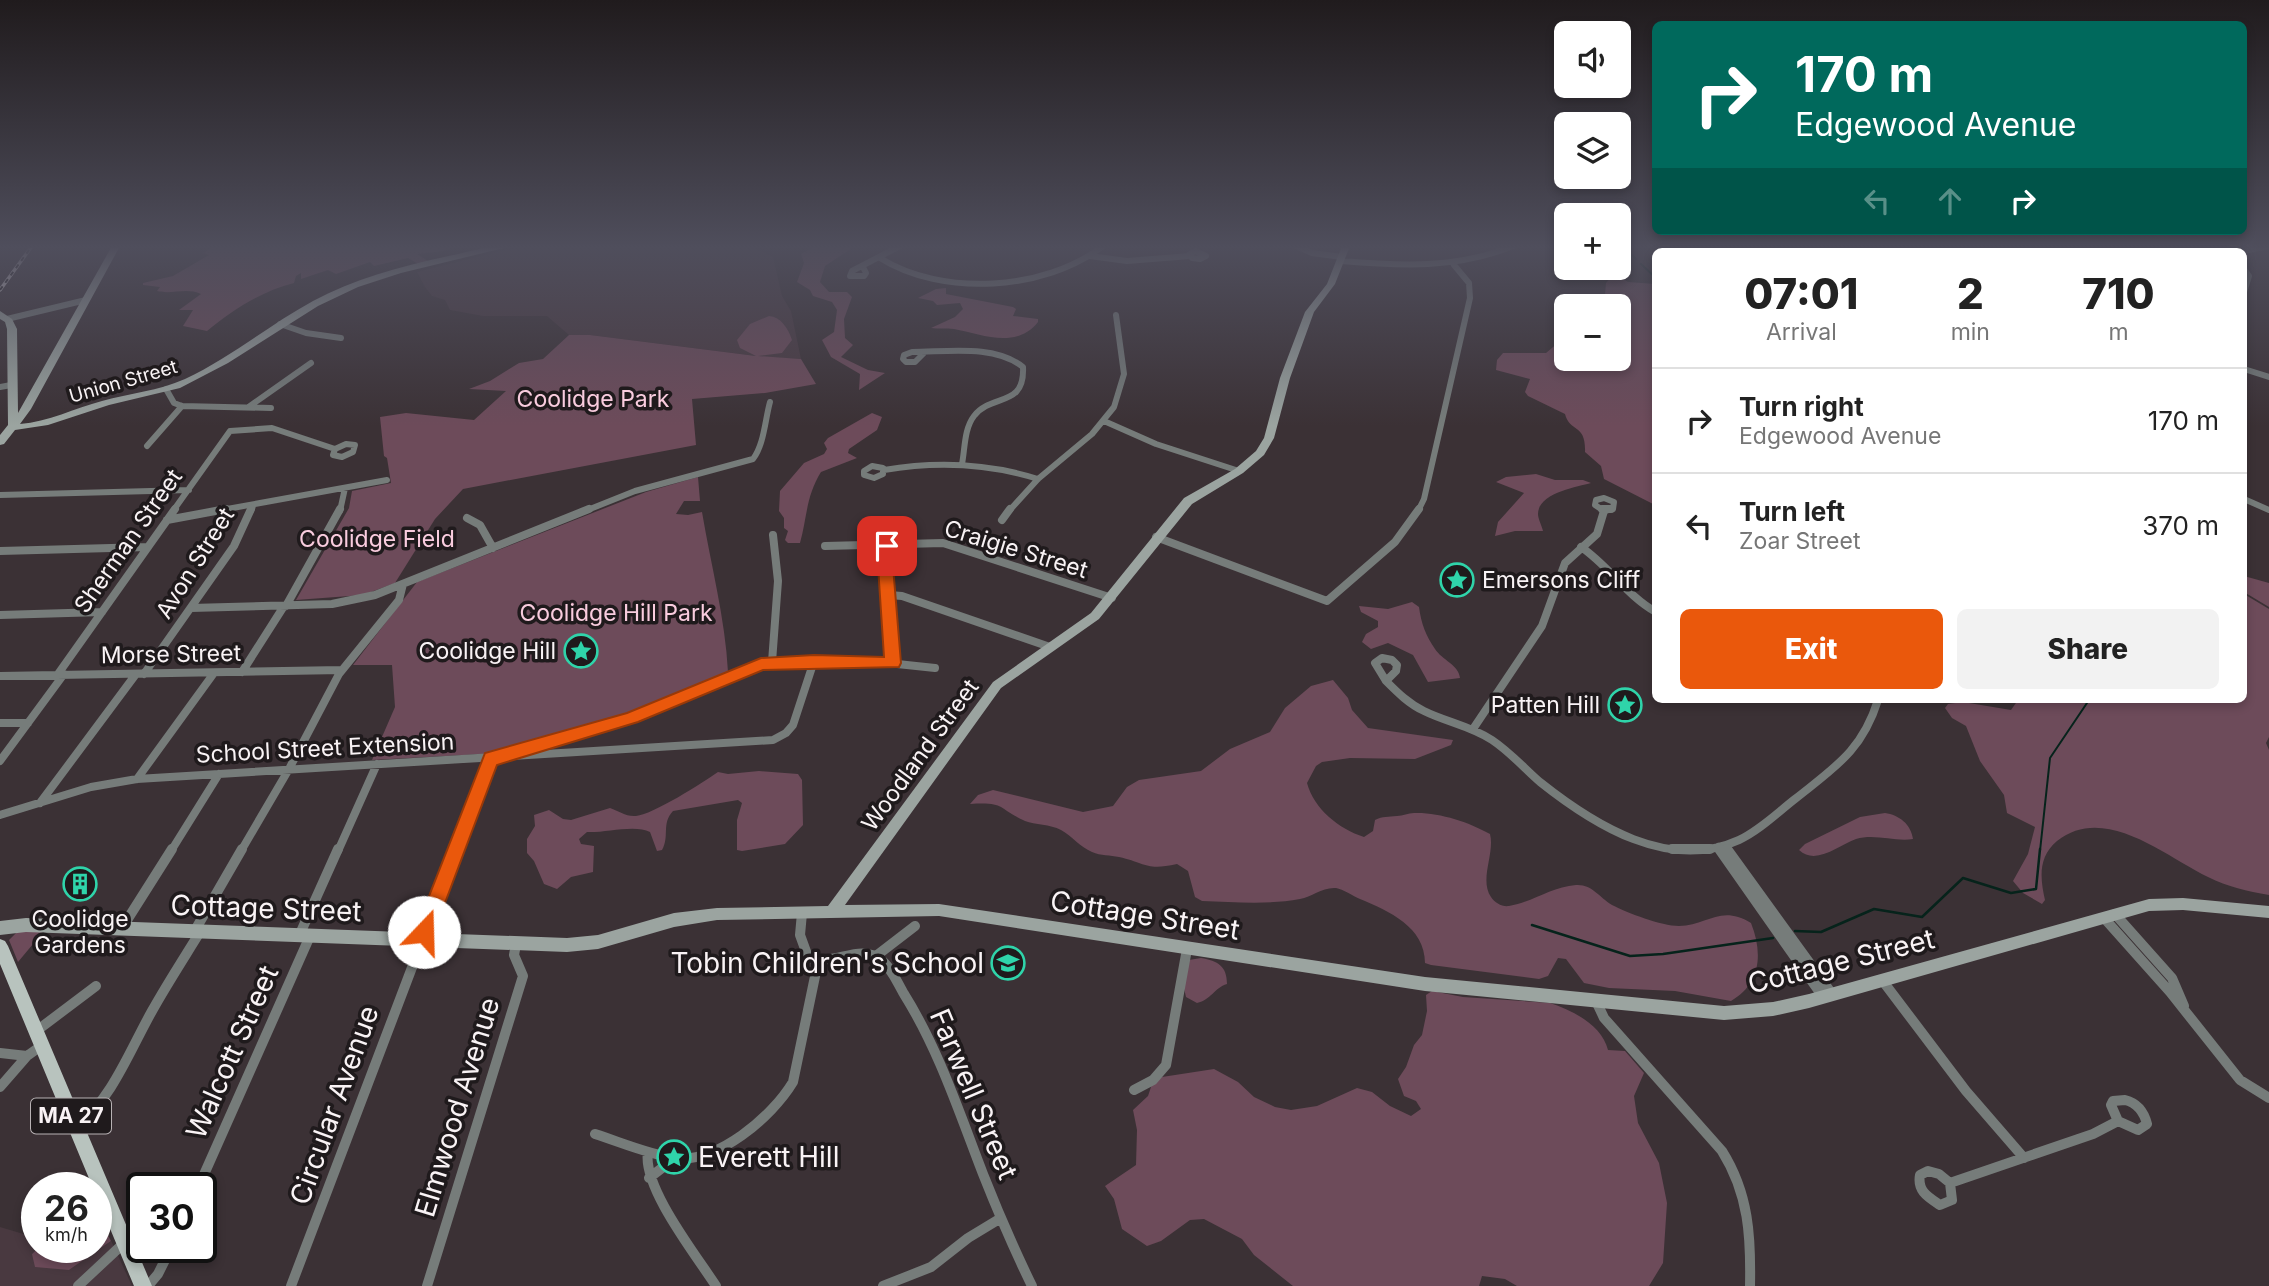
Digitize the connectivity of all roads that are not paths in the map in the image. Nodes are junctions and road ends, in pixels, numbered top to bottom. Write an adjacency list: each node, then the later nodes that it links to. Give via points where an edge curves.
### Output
1 (57, 306): 7 (street)
2 (83, 306): 21 (street)
3 (312, 306): 8 (street, Union Street)
4 (1315, 306): 27 (street, Woodland Street, via 1285,378 1267,443)
5 (1468, 306): 41 (street, via 1424,499 1394,543 1327,601)
6 (1116, 315): 20 (street, via 1123,379)
7 (3, 317): 14 (street, via 12,329)
8 (280, 324): 9 (street); 15 (street, Union Street, via 199,376)
9 (341, 338)
10 (924, 353): 25 (street, via 1000,355 1023,367 1022,384 1015,394 973,416)
11 (311, 362): 18 (street)
12 (2247, 370): 13 (street)
13 (2269, 377)
14 (5, 386): 21 (street)
15 (166, 389): 17 (street); 21 (street, Union Street)
16 (770, 402): 46 (street, via 761,449 753,459 635,491)
17 (182, 406): 18 (street); 23 (street)
18 (250, 406): 19 (street)
19 (271, 408)
20 (1104, 421): 27 (street, via 1156,444); 28 (street)
21 (13, 427): 22 (street)
22 (0, 442)
23 (147, 446)
24 (335, 449): 31 (street, Sherman Street, via 272,428 230,430)
25 (962, 464): 26 (street); 28 (street)
26 (884, 470)
27 (1239, 471): 41 (street, Woodland Street, via 1192,497)
28 (1038, 479): 39 (street)
29 (387, 480): 30 (street)
30 (345, 488): 34 (street); 53 (street, via 339,515)
31 (189, 489): 32 (street); 38 (street, Sherman Street)
32 (0, 495)
33 (2247, 500): 35 (street)
34 (253, 506): 38 (street); 54 (street, Avon Street, via 239,538)
35 (2269, 510)
36 (1604, 511): 45 (street, via 1597,534)
37 (467, 518): 46 (street, via 480,525)
38 (167, 520): 44 (street, Sherman Street)
39 (1002, 520)
40 (773, 535): 49 (street)
41 (1156, 537): 52 (street, Woodland Street)
42 (825, 546): 43 (street, Craigie Street)
43 (887, 546): 51 (street); 52 (street, Craigie Street, via 950,545)
44 (148, 547): 47 (street); 56 (street, Sherman Street)
45 (1581, 547): 55 (street); 73 (street, via 1565,563 1542,626)
46 (493, 548): 50 (street)
47 (0, 551)
48 (785, 559): 49 (street)
49 (776, 561): 60 (street)
50 (403, 584): 53 (street, via 349,602); 63 (street, via 399,600)
51 (889, 596): 58 (street, via 902,596); 61 (street)
52 (1112, 598): 58 (street, Woodland Street, via 1088,622)
53 (285, 606): 54 (street); 64 (street)
54 (191, 608): 67 (street, Avon Street)
55 (1652, 610)
56 (102, 612): 57 (street); 66 (street, Sherman Street)
57 (0, 615)
58 (1050, 648): 84 (street, Woodland Street, via 1010,674 991,693)
59 (814, 661): 60 (street); 61 (street); 74 (street, School Street Extension, via 793,725 782,736)
60 (772, 662): 74 (street, via 632,718)
61 (893, 663): 62 (street)
62 (935, 668)
63 (342, 670): 64 (street, Morse Street); 77 (street)
64 (242, 672): 65 (street, Morse Street)
65 (214, 673): 67 (street, Morse Street); 79 (street)
66 (61, 674): 67 (street, Morse Street); 68 (street, Morse Street); 72 (street, Sherman Street)
67 (140, 674): 80 (street, Avon Street)
68 (0, 676)
69 (1386, 682): 73 (street, via 1419,711)
70 (1877, 703): 82 (street, via 1871,728 1855,751 1752,833)
71 (0, 723): 72 (street)
72 (29, 723): 75 (street, Sherman Street)
73 (1474, 729): 82 (street, via 1556,793 1630,839 1667,849)
74 (495, 758): 76 (street, School Street Extension); 92 (street, Circular Avenue)
75 (0, 761)
76 (377, 764): 77 (street, School Street Extension); 91 (street, Walcott Street)
77 (289, 769): 78 (street, School Street Extension); 90 (street)
78 (219, 774): 79 (street, School Street Extension); 89 (street)
79 (137, 779): 80 (street, School Street Extension)
80 (40, 803): 81 (street, School Street Extension)
81 (0, 815)
82 (1722, 846): 100 (street)
83 (802, 912): 84 (street, Cottage Street); 93 (street, Cottage Street, via 716,914 674,920 598,942); 97 (street, via 802,943 808,957)
84 (832, 912): 95 (street, Cottage Street, via 939,910)
85 (2269, 912): 86 (street, Cottage Street, via 2171,904)
86 (2110, 916): 98 (street, Cottage Street); 106 (street, via 2240,1080)
87 (915, 926): 96 (street)
88 (0, 928): 89 (street, Cottage Street)
89 (122, 929): 90 (street, Cottage Street)
90 (197, 932): 91 (street, Cottage Street); 108 (street, via 102,1101)
91 (305, 936): 92 (street, Cottage Street); 113 (street, Walcott Street)
92 (421, 941): 93 (street, Cottage Street); 121 (street, Circular Avenue)
93 (516, 944): 122 (street, Elmwood Avenue, via 514,955 523,976)
94 (0, 946): 102 (main road, MA 27)
95 (1187, 949): 101 (street, Cottage Street, via 1412,982); 105 (street, via 1166,1065 1153,1080)
96 (876, 956): 97 (street); 116 (street, Farwell Street, via 931,1040)
97 (818, 961): 111 (street, via 789,1092 732,1142)
98 (1882, 980): 100 (street, Cottage Street); 112 (street, via 1966,1091)
99 (96, 986): 102 (street)
100 (1828, 996): 101 (street, Cottage Street, via 1773,1009 1724,1013)
101 (1596, 1001): 126 (street, via 1604,1018 1716,1144 1737,1175 1749,1214)
102 (34, 1045): 103 (street); 104 (street); 108 (main road, MA 27)
103 (0, 1053)
104 (0, 1087)
105 (1134, 1090)
106 (2269, 1098)
107 (2118, 1121): 112 (street)
108 (76, 1128): 117 (main road, MA 27)
109 (595, 1134): 110 (street)
110 (648, 1152): 111 (street); 114 (street)
111 (676, 1158): 114 (street)
112 (2024, 1158): 115 (street)
113 (205, 1172)
114 (649, 1178): 123 (street)
115 (1950, 1183)
116 (1001, 1218): 124 (street, via 931,1267); 125 (street, Farwell Street)
117 (124, 1243): 119 (street); 120 (main road, MA 27)
118 (164, 1263): 120 (street)
119 (78, 1286)
120 (146, 1286)
121 (291, 1286)
122 (427, 1286)
123 (716, 1286)
124 (883, 1286)
125 (1032, 1286)
126 (1750, 1286)

